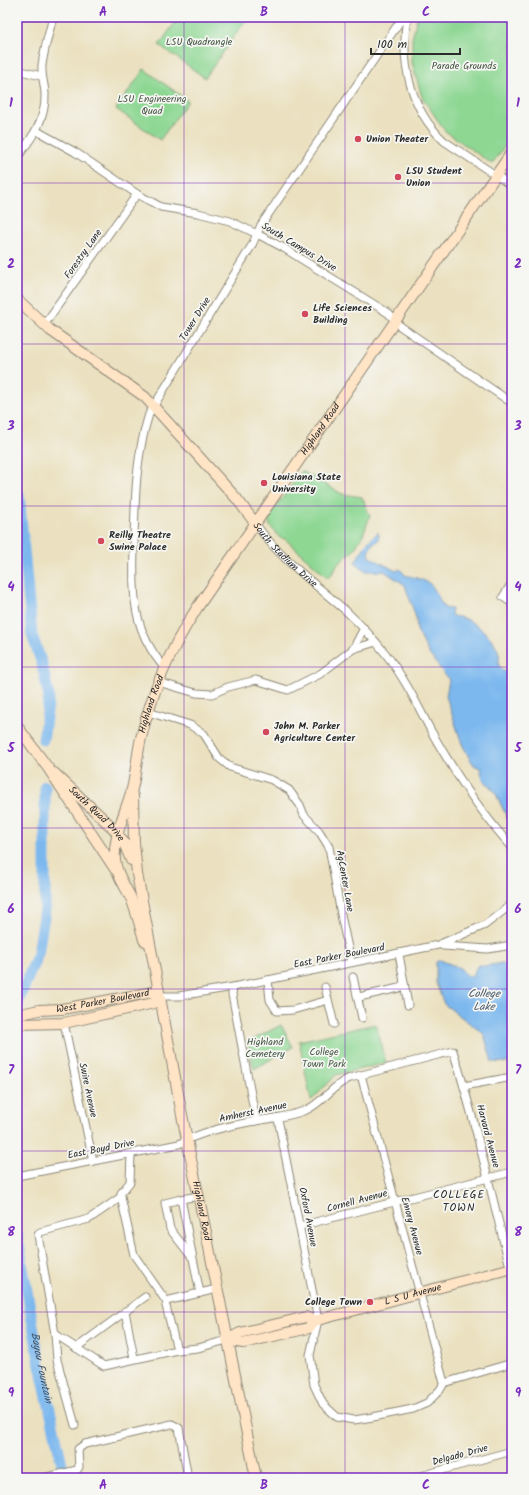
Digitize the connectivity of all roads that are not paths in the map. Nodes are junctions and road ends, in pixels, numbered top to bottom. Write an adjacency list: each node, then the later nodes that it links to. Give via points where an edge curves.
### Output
1 (53, 17): 5 (street)
2 (403, 17): 12 (street, Tower Drive)
3 (407, 17): 9 (street, via 404,31 405,65 416,102 439,135)
4 (17, 70): 5 (street)
5 (41, 76): 6 (street, via 45,108)
6 (38, 131): 8 (street, via 30,137); 11 (street, South Campus Drive, via 75,152)
7 (512, 152): 9 (street, Highland Road)
8 (17, 158)
9 (496, 176): 10 (street); 14 (street, Highland Road)
10 (512, 186)
11 (137, 194): 12 (street, South Campus Drive, via 161,207 230,221); 15 (street, Forestry Lane)
12 (257, 234): 14 (street, South Campus Drive, via 376,305); 17 (street, Tower Drive)
13 (17, 299): 15 (street, South Stadium Drive)
14 (395, 320): 16 (street, South Campus Drive, via 400,326); 18 (street, Highland Road)
15 (44, 325): 17 (street, South Stadium Drive, via 145,397)
16 (512, 403)
17 (153, 406): 18 (street, South Stadium Drive, via 237,499); 24 (street, Tower Drive, via 142,437 136,483 134,592 140,623 150,646)
18 (255, 523): 21 (street, South Stadium Drive, via 283,557); 24 (street, Highland Road, via 185,626)
19 (512, 583): 20 (street, via 503,596)
20 (512, 603)
21 (364, 628): 22 (street, South Stadium Drive); 23 (street)
22 (376, 642): 23 (street); 31 (street, South Stadium Drive, via 404,680 473,799)
23 (353, 649): 25 (street, via 320,674 288,690 256,680 212,694 196,693)
24 (164, 667): 25 (street, Highland Road)
25 (158, 682): 26 (street, Highland Road)
26 (148, 712): 29 (street, Highland Road); 39 (street, AgCenter Lane, via 190,725 204,734 219,758 230,767 272,780 290,790 304,815 329,847)
27 (17, 726): 28 (street, South Quad Drive)
28 (48, 768): 30 (street, South Quad Drive); 33 (street, South Quad Drive)
29 (132, 788): 30 (street, Highland Road); 32 (street, Highland Road)
30 (118, 834): 32 (street, South Quad Drive); 33 (street, Highland Road, via 115,860)
31 (512, 847)
32 (136, 867): 35 (street, Highland Road)
33 (118, 874): 35 (street, Highland Road, via 130,898 144,940)
34 (512, 904): 37 (street, East Parker Boulevard, via 480,927)
35 (149, 943): 45 (street, Highland Road)
36 (512, 944): 37 (street, via 488,949)
37 (431, 946): 38 (street, East Parker Boulevard)
38 (398, 954): 39 (street, East Parker Boulevard); 42 (street)
39 (351, 962): 41 (street, East Parker Boulevard)
40 (353, 977): 46 (street)
41 (268, 980): 43 (street, East Parker Boulevard); 47 (street, via 270,1000 277,1011 293,1010)
42 (403, 984): 46 (street, via 399,988); 48 (street)
43 (233, 987): 45 (street, East Parker Boulevard, via 179,996); 59 (street, via 232,994)
44 (325, 987): 47 (street)
45 (159, 996): 49 (street, West Parker Boulevard, via 153,992); 51 (street, West Parker Boulevard, via 154,1003); 60 (street, Highland Road)
46 (359, 997): 50 (street)
47 (328, 1000): 53 (street)
48 (408, 1004)
49 (17, 1015)
50 (362, 1018)
51 (64, 1023): 52 (street, West Parker Boulevard); 62 (street, Swire Avenue)
52 (17, 1024)
53 (334, 1024)
54 (453, 1051): 55 (street, Amherst Avenue); 57 (street, Harvard Avenue)
55 (361, 1075): 58 (street, Amherst Avenue, via 342,1081 316,1105); 69 (street, Emory Avenue)
56 (512, 1077): 57 (street)
57 (464, 1086): 65 (street, Harvard Avenue)
58 (278, 1119): 59 (street, Amherst Avenue); 70 (street, Oxford Avenue)
59 (256, 1121): 60 (street, Amherst Avenue, via 197,1134)
60 (187, 1139): 61 (street, East Boyd Drive, via 179,1144); 66 (street, Highland Road)
61 (131, 1154): 62 (street, East Boyd Drive); 67 (street, via 130,1182 121,1193)
62 (93, 1161): 64 (street, East Boyd Drive)
63 (512, 1172): 65 (street, Cornell Avenue)
64 (17, 1176)
65 (489, 1178): 69 (street, Cornell Avenue); 72 (street, Harvard Avenue)
66 (199, 1196): 68 (street); 73 (street, Highland Road)
67 (121, 1197): 75 (street, via 134,1255 166,1301); 80 (street, via 89,1219 40,1232 38,1235)
68 (181, 1199): 71 (street); 71 (street, via 165,1203 170,1229)
69 (395, 1201): 70 (street, Cornell Avenue); 74 (street, Emory Avenue)
70 (300, 1226): 79 (street, Oxford Avenue)
71 (193, 1258): 75 (street)
72 (512, 1270): 74 (street, L S U Avenue)
73 (217, 1289): 75 (street); 81 (street, Highland Road)
74 (419, 1292): 79 (street, L S U Avenue); 86 (street, Emory Avenue)
75 (200, 1293)
76 (145, 1296): 78 (street)
77 (166, 1306): 83 (street)
78 (125, 1311): 82 (street); 84 (street)
79 (316, 1320): 81 (street, L S U Avenue, via 309,1328 301,1330 243,1343); 86 (street, via 310,1354 314,1385 323,1404 337,1417 354,1420 413,1409 427,1403)
80 (55, 1334): 82 (street); 87 (street, via 57,1360)
81 (227, 1340): 83 (street, via 198,1348); 91 (street, Highland Road)
82 (76, 1348): 84 (street, via 104,1366)
83 (176, 1350): 84 (street)
84 (134, 1358)
85 (512, 1363): 86 (street)
86 (444, 1383)
87 (75, 1425)
88 (512, 1451): 92 (street, Delgado Drive)
89 (43, 1478): 90 (street, via 74,1471 79,1467 78,1449 85,1444 172,1424 179,1428)
90 (188, 1478)
91 (256, 1478)
92 (414, 1478)

